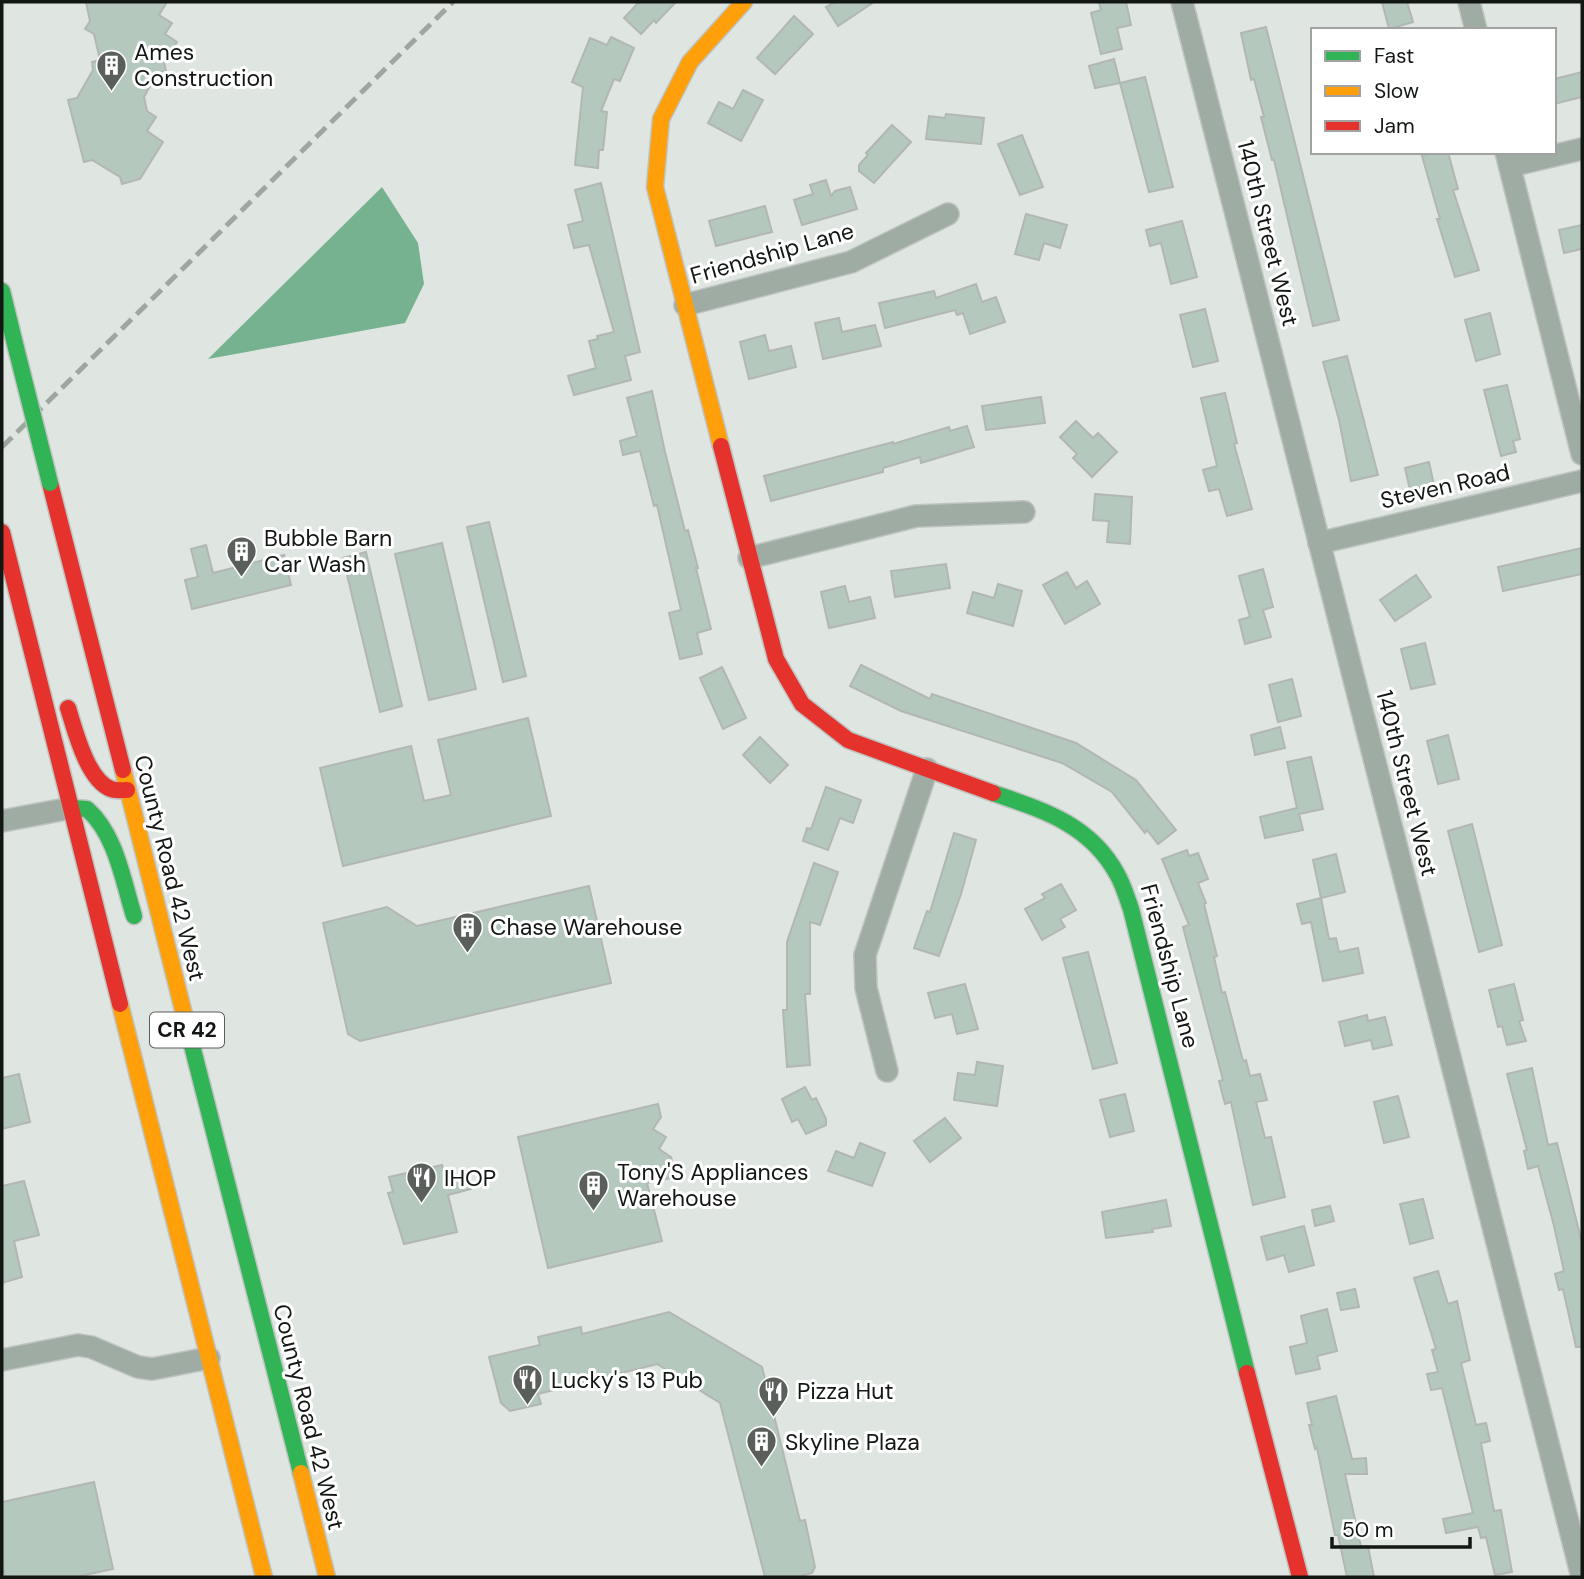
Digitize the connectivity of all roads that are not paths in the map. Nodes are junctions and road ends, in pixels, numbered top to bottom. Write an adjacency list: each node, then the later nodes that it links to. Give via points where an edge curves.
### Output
1 (744, 2): 11 (main road, Friendship Lane, via 690,62 660,119 655,187)
2 (1182, 2): 16 (street, 140th Street West)
3 (1469, 2): 4 (street)
4 (1476, 28)
5 (1582, 149): 6 (street)
6 (1556, 153)
7 (1545, 154): 8 (street)
8 (1508, 159): 12 (street)
9 (948, 214): 11 (street, Friendship Lane, via 851,262)
10 (2, 291): 21 (main road, County Road 42 West / CR 42, bridge)
11 (685, 305): 17 (main road, Friendship Lane)
12 (1582, 454)
13 (1582, 481): 16 (street, Steven Road)
14 (1024, 512): 17 (street, via 916,516)
15 (2, 532): 18 (main road); 22 (main road, CR 42)
16 (1319, 543): 33 (street, 140th Street West)
17 (750, 558): 20 (main road, Friendship Lane, via 776,659 802,704 848,740)
18 (54, 672)
19 (64, 697): 21 (main road, via 98,780 110,790)
20 (927, 769): 26 (street, via 865,955 866,988); 32 (main road, Friendship Lane, via 1058,816 1093,842 1117,873 1131,909)
21 (127, 790): 27 (main road, County Road 42 West / CR 42)
22 (71, 808): 23 (street); 24 (main road, via 90,810 109,837); 28 (main road, CR 42)
23 (2, 821)
24 (138, 929)
25 (168, 1020): 27 (main road)
26 (887, 1071)
27 (224, 1176): 31 (main road, County Road 42 West / CR 42)
28 (209, 1358): 29 (street, via 138,1367 78,1345); 30 (main road, CR 42)
29 (2, 1360)
30 (264, 1577)
31 (327, 1577)
32 (1300, 1577)
33 (1582, 1577)

